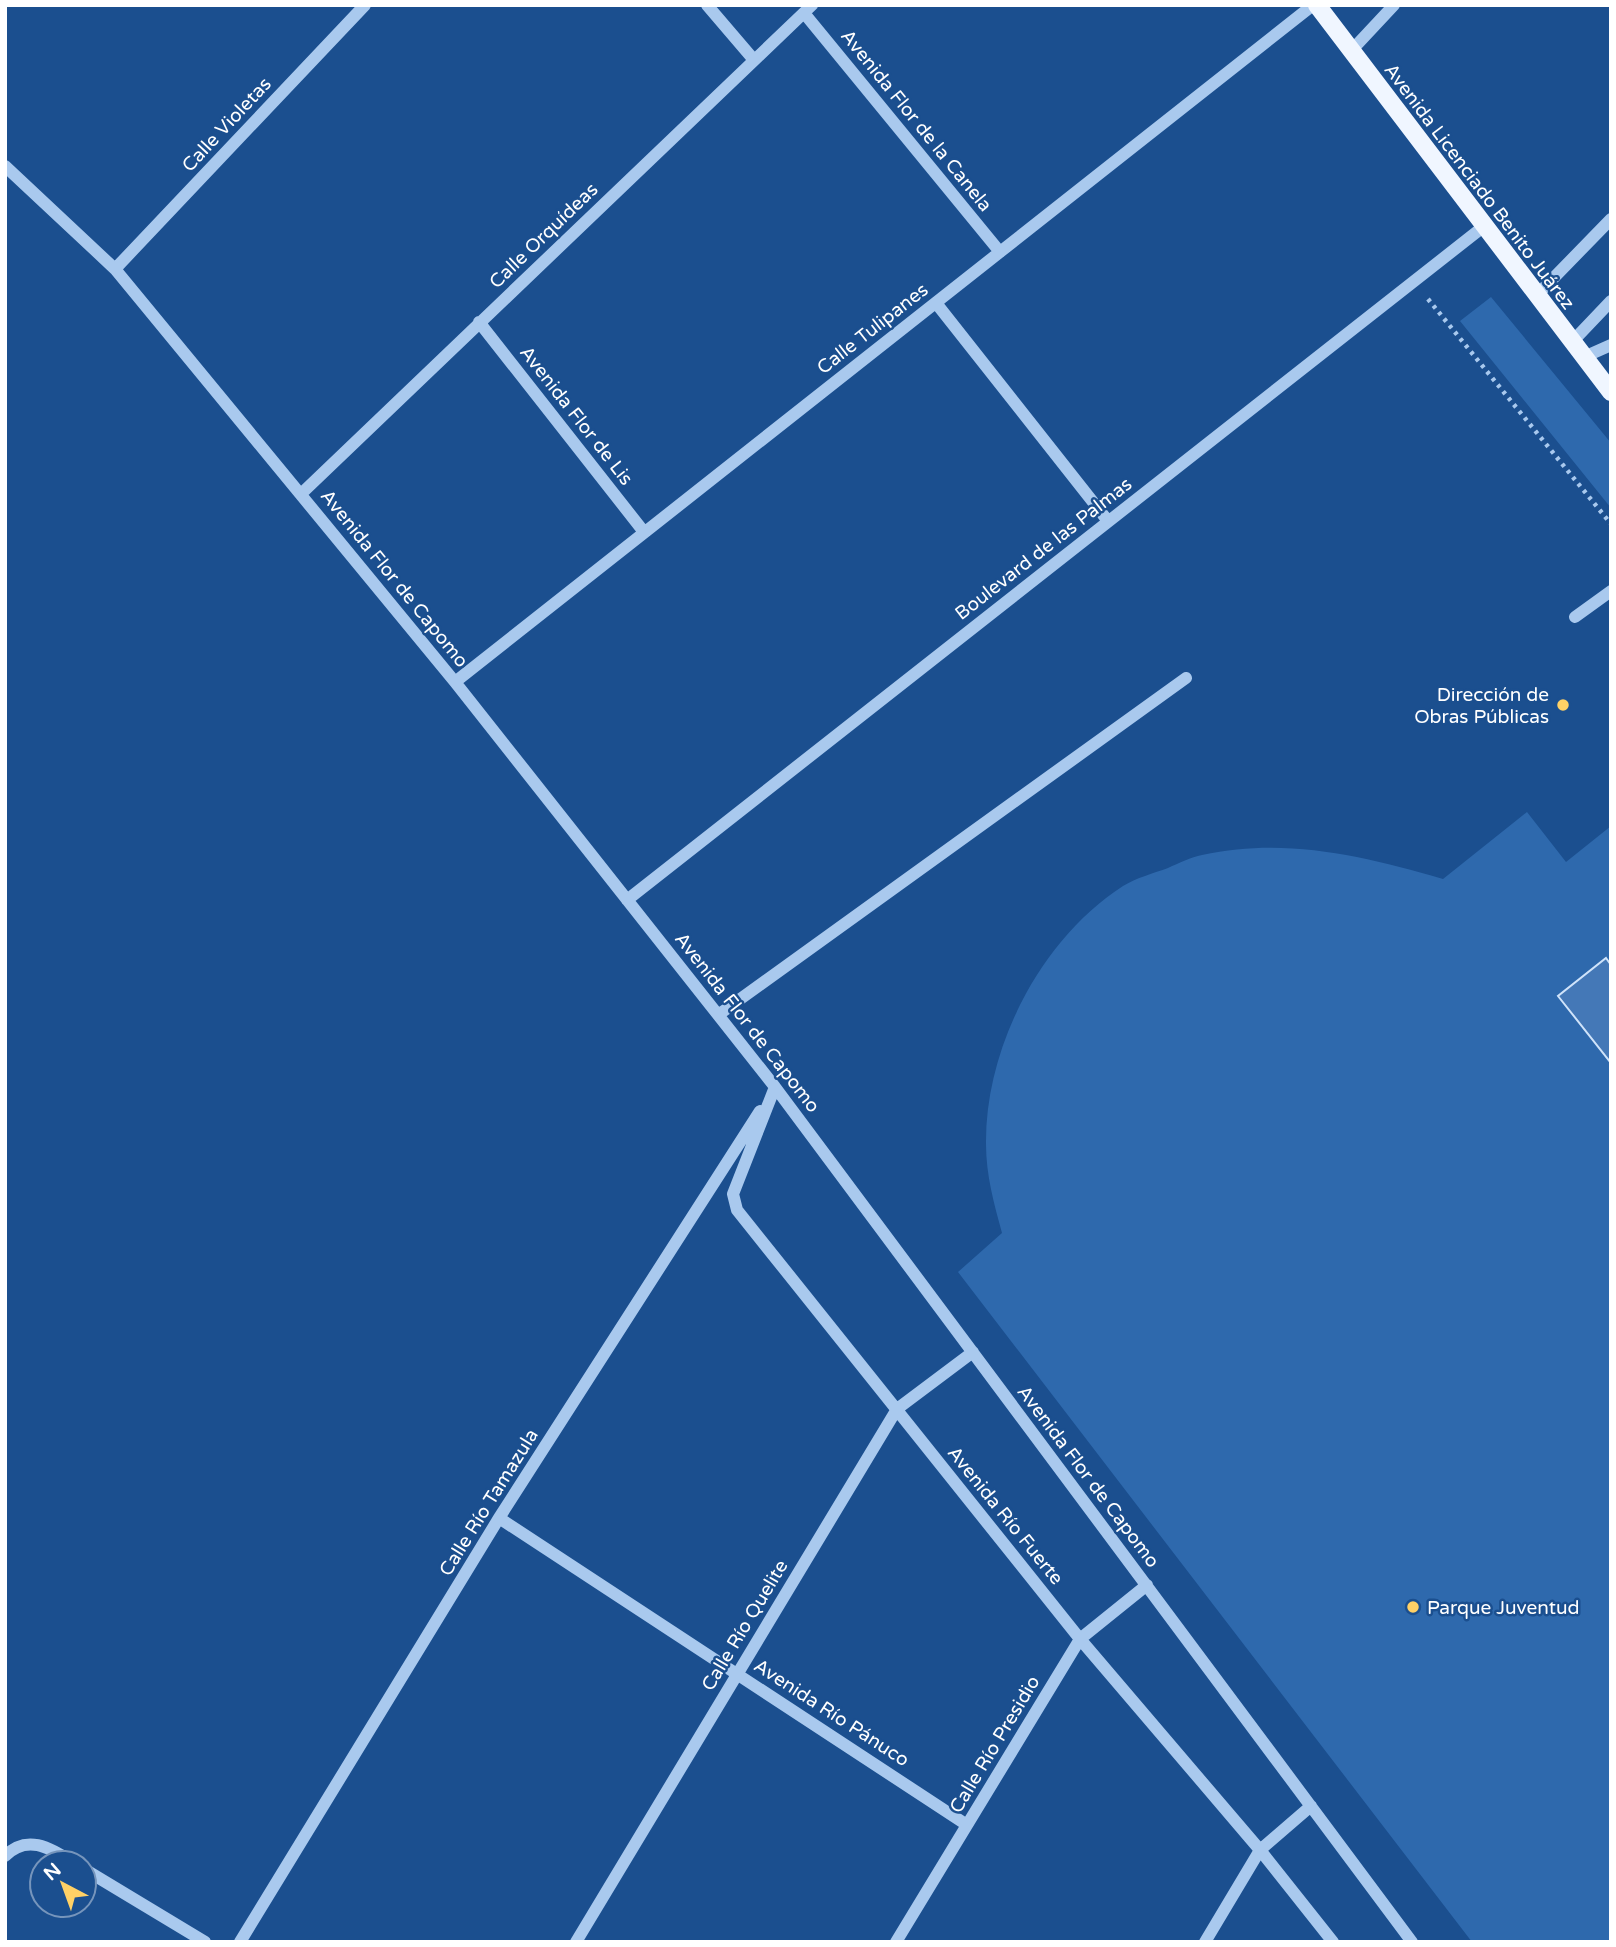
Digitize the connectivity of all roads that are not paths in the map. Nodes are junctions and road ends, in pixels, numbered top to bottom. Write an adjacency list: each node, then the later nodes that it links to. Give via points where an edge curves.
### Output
1 (365, 5): 12 (street, Calle Violetas)
2 (707, 5): 7 (street)
3 (1315, 5): 6 (main road, Avenida Licenciado Benito Juárez); 11 (street, Calle Tulipanes)
4 (1394, 5): 6 (street)
5 (808, 9): 7 (street, Calle Orquídeas); 11 (street, Avenida Flor de la Canela)
6 (1352, 51): 10 (main road, Avenida Licenciado Benito Juárez)
7 (754, 60): 16 (street, Calle Orquídeas)
8 (5, 166): 12 (street, Avenida Flor de Capomo)
9 (1611, 219): 13 (street)
10 (1483, 227): 13 (main road, Avenida Licenciado Benito Juárez); 22 (street, Boulevard de las Palmas)
11 (1000, 251): 15 (street, Calle Tulipanes)
12 (116, 269): 21 (street, Avenida Flor de Capomo)
13 (1536, 296): 17 (main road, Avenida Licenciado Benito Juárez)
14 (1611, 301): 17 (street)
15 (936, 303): 22 (street); 23 (street, Calle Tulipanes)
16 (480, 322): 21 (street, Calle Orquídeas); 23 (street, Avenida Flor de Lis)
17 (1572, 342): 19 (main road, Avenida Licenciado Benito Juárez)
18 (1611, 345): 19 (street)
19 (1584, 358): 20 (main road, Avenida Licenciado Benito Juárez)
20 (1611, 392)
21 (302, 493): 27 (street, Avenida Flor de Capomo)
22 (1108, 522): 28 (street, Boulevard de las Palmas)
23 (644, 532): 27 (street, Calle Tulipanes)
24 (1611, 591): 25 (street)
25 (1575, 617)
26 (1186, 678): 29 (street)
27 (455, 682): 28 (street, Avenida Flor de Capomo)
28 (627, 900): 29 (street, Avenida Flor de Capomo)
29 (718, 1015): 30 (street, Avenida Flor de Capomo)
30 (775, 1087): 31 (street, Avenida Flor de Capomo); 32 (street, Avenida Río Fuerte, via 733,1194 737,1210); 33 (street, Calle Río Tamazula)
31 (973, 1352): 32 (street, Calle Río Quelite); 34 (street, Avenida Flor de Capomo)
32 (897, 1409): 35 (street, Avenida Río Fuerte); 36 (street, Calle Río Quelite)
33 (499, 1518): 36 (street, Avenida Río Pánuco); 44 (street, Calle Río Tamazula)
34 (1147, 1586): 35 (street, Calle Río Presidio); 37 (street, Avenida Flor de Capomo)
35 (1080, 1639): 38 (street, Calle Río Presidio); 40 (street, Avenida Río Fuerte)
36 (738, 1673): 38 (street, Avenida Río Pánuco); 45 (street, Calle Río Quelite)
37 (1311, 1806): 40 (street); 49 (street, Avenida Flor de Capomo)
38 (967, 1825): 46 (street, Calle Río Presidio)
39 (50, 1849): 41 (street, via 18,1846)
40 (1260, 1850): 47 (street); 48 (street, Avenida Río Fuerte)
41 (5, 1856)
42 (98, 1877): 43 (street)
43 (205, 1942)
44 (240, 1942)
45 (576, 1942)
46 (896, 1942)
47 (1205, 1942)
48 (1333, 1942)
49 (1412, 1942)

